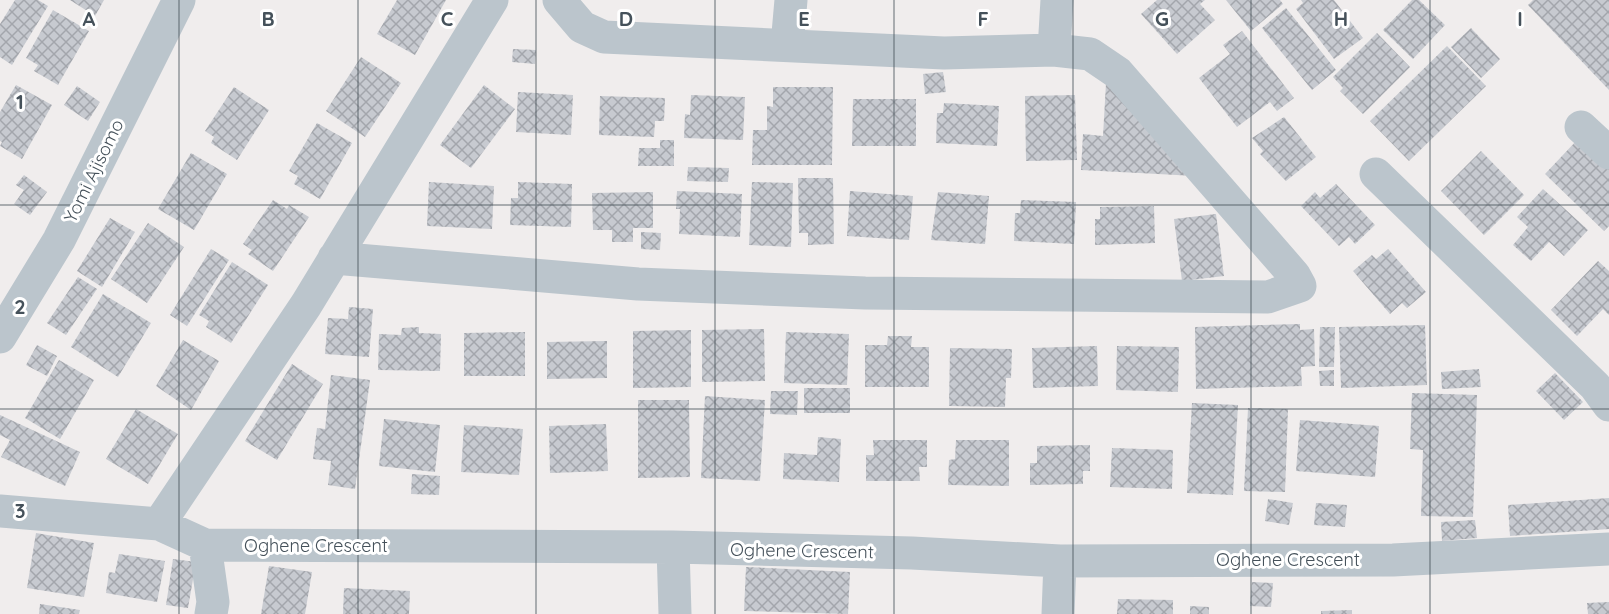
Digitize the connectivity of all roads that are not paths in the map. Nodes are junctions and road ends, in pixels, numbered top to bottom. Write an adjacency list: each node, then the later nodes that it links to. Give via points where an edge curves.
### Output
1 (179, 0): 12 (street, Yomi Ajisomo, via 59,240)
2 (492, 0): 11 (street)
3 (559, 0): 6 (street, via 582,27 604,37)
4 (791, 0): 6 (street)
5 (1057, 0): 7 (street)
6 (787, 45): 7 (street, via 944,53)
7 (1054, 50): 11 (street, via 1090,54 1118,73 1300,286 1268,297 865,293 639,284)
8 (1581, 127): 9 (street)
9 (1609, 153)
10 (1376, 174): 13 (street)
11 (334, 258): 15 (street)
12 (0, 337)
13 (1604, 388)
14 (0, 511): 15 (street, Oghene Crescent)
15 (159, 524): 16 (street, Oghene Crescent)
16 (205, 545): 17 (street, Oghene Crescent); 20 (street, via 213,602)
17 (673, 548): 19 (street, Oghene Crescent); 21 (street)
18 (1609, 549): 19 (street, Oghene Crescent, via 1394,560)
19 (1060, 561): 22 (street)
20 (211, 614)
21 (675, 614)
22 (1058, 614)

